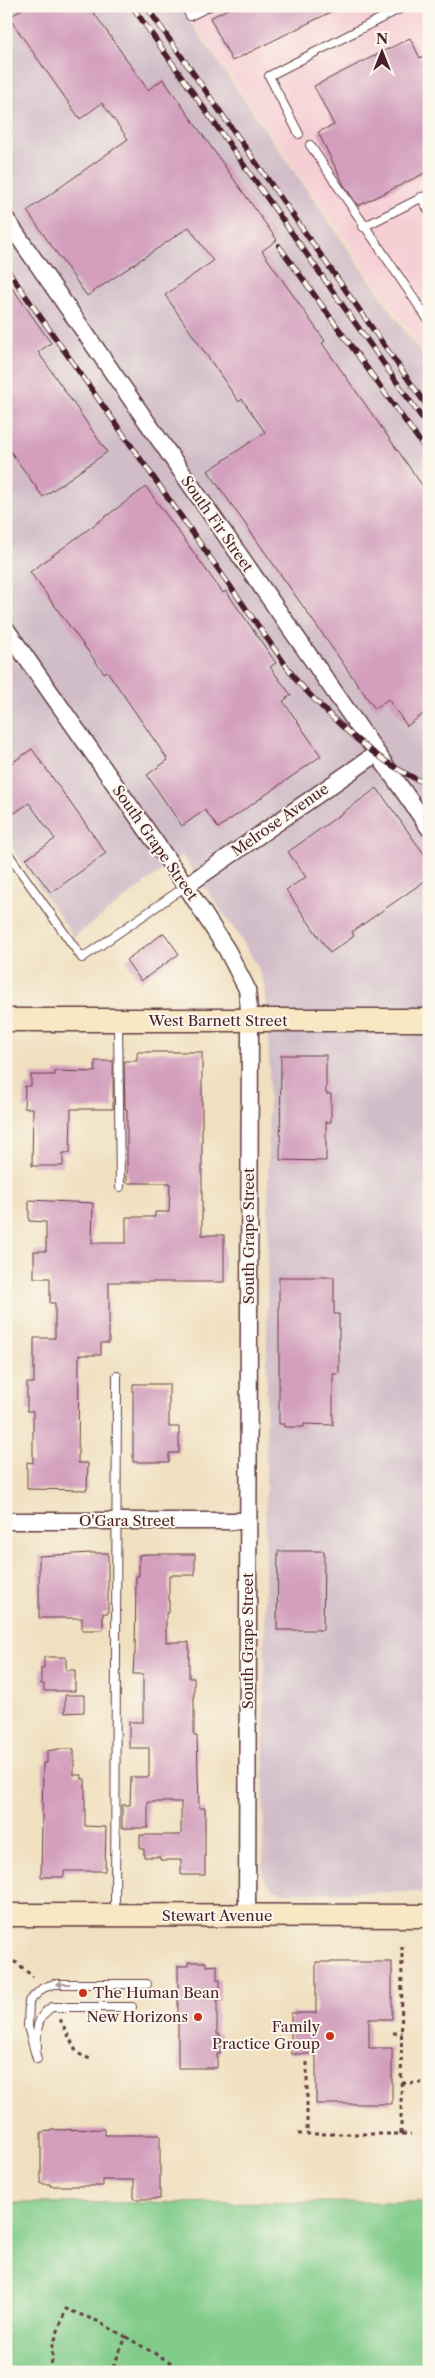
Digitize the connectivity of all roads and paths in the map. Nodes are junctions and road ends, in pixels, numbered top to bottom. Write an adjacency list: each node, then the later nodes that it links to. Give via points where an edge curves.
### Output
1 (185, 6): 2 (lane, via 190,16)
2 (210, 6)
3 (405, 6): 4 (lane, via 269,76)
4 (299, 134)
5 (310, 145): 9 (lane)
6 (425, 196): 7 (lane); 9 (lane)
7 (429, 211)
8 (6, 219): 12 (street, South Fir Street)
9 (363, 227): 10 (lane)
10 (429, 321)
11 (6, 629): 15 (street, South Grape Street)
12 (376, 754): 13 (street, South Fir Street); 15 (street, Melrose Avenue)
13 (429, 828)
14 (6, 851): 15 (lane, via 82,958)
15 (186, 886): 19 (street, South Grape Street, via 238,968 247,989)
16 (6, 1020): 18 (street, West Barnett Street)
17 (429, 1020): 19 (street, West Barnett Street)
18 (118, 1021): 19 (street, West Barnett Street); 20 (lane)
19 (250, 1021): 23 (street, South Grape Street)
20 (120, 1187)
21 (117, 1376): 22 (lane)
22 (118, 1521): 23 (street, O'Gara Street); 24 (street, O'Gara Street); 26 (lane)
23 (248, 1521): 27 (street, South Grape Street)
24 (6, 1522)
25 (6, 1915): 26 (street, Stewart Avenue)
26 (115, 1916): 27 (street, Stewart Avenue)
27 (246, 1916): 28 (street, Stewart Avenue)
28 (429, 1916)
29 (402, 1943): 36 (path)
30 (6, 1959): 31 (path, via 17,1963)
31 (33, 1977)
32 (146, 1984): 33 (lane, one-way to 33, via 54,1984 43,1988 29,2001 28,2027 37,2059 39,2022 44,2012)
33 (60, 2007): 34 (lane); 37 (path, via 60,2021 77,2052)
34 (132, 2007)
35 (393, 2033): 36 (path)
36 (402, 2033): 39 (path)
37 (92, 2060)
38 (307, 2062): 42 (path)
39 (402, 2083): 40 (path); 43 (path)
40 (424, 2083)
41 (298, 2134): 42 (path)
42 (307, 2134): 43 (path)
43 (401, 2134): 44 (path)
44 (411, 2134)
45 (126, 2336): 46 (path, via 66,2309 53,2345); 47 (path); 48 (path)
46 (51, 2372)
47 (111, 2372)
48 (188, 2372)

